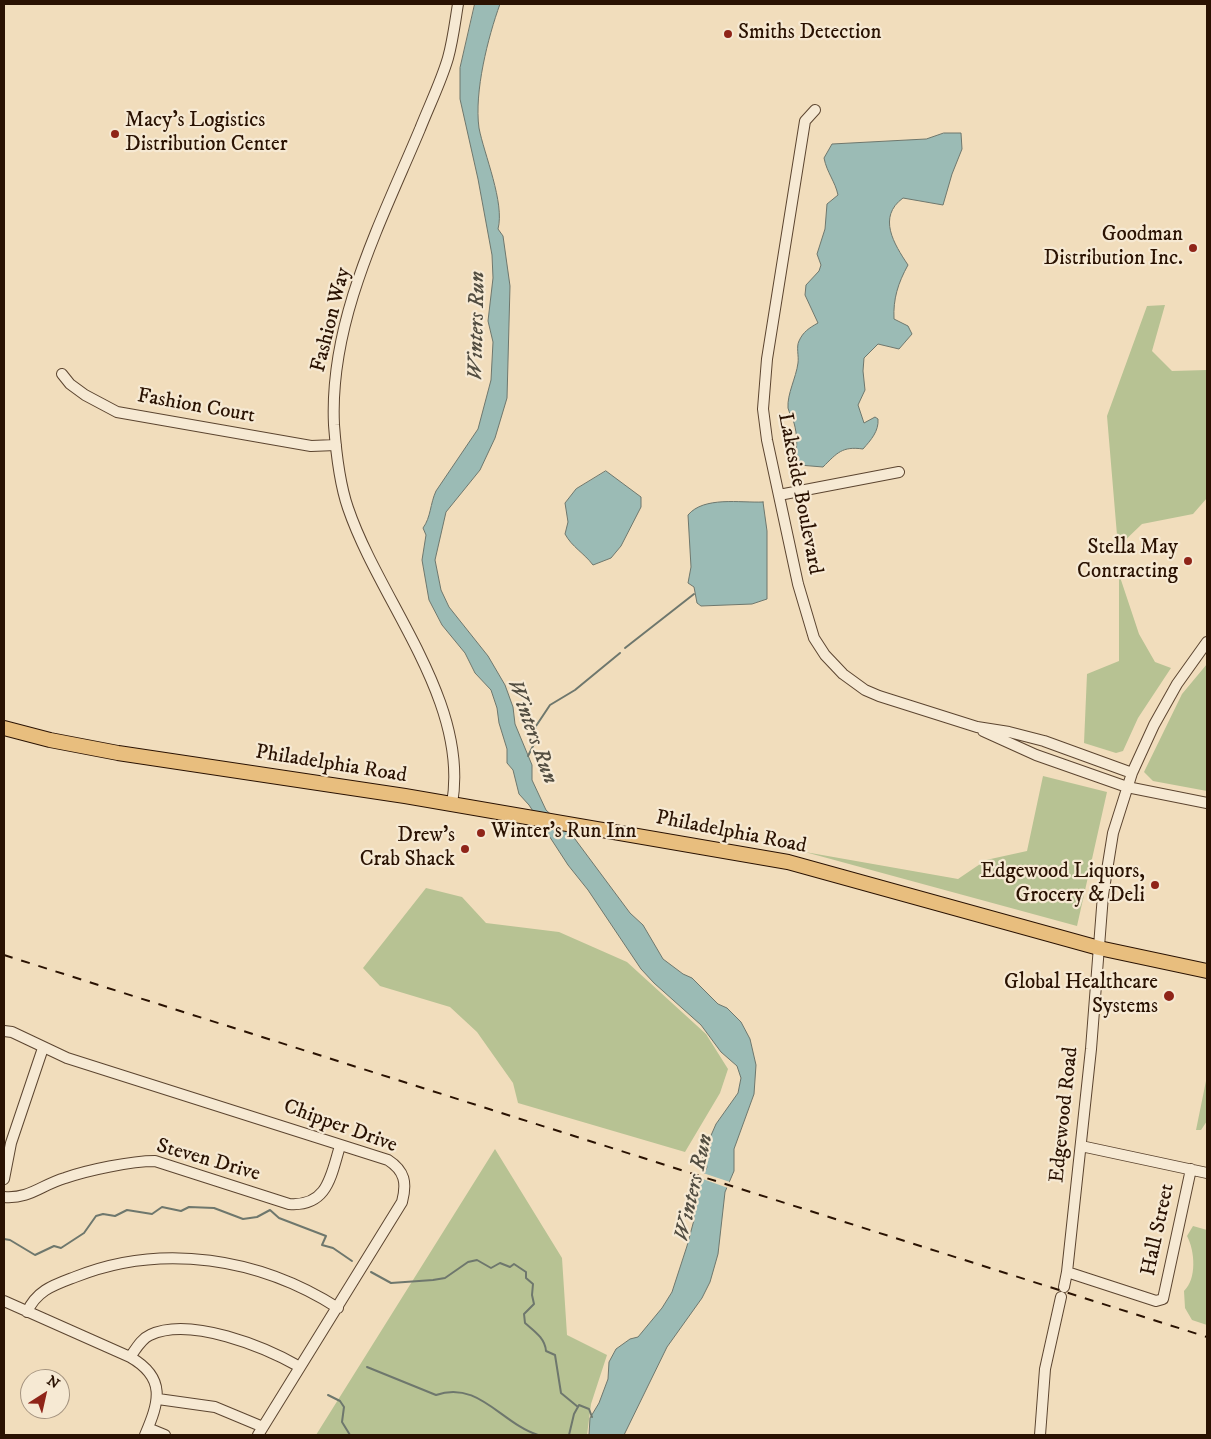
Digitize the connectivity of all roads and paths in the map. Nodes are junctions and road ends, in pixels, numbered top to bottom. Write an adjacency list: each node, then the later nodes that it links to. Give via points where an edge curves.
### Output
1 (458, 4): 4 (street, Fashion Way, via 440,80 374,239 346,321 335,384)
2 (815, 110): 6 (street, Lakeside Boulevard, via 805,121 764,386 765,426)
3 (62, 374): 4 (street, Fashion Court, via 70,384 117,412 311,446)
4 (336, 445): 13 (street, Fashion Way, via 345,496 355,526 442,710 453,753 455,780)
5 (899, 472): 6 (street)
6 (778, 495): 9 (street, Lakeside Boulevard, via 806,616 824,655 865,690)
7 (1207, 642): 10 (street, Edgewood Road, via 1164,705)
8 (4, 728): 13 (main road, Philadelphia Road, via 118,753)
9 (977, 728): 10 (street, Lakeside Boulevard, via 1044,741); 11 (street, Lakeside Boulevard, via 1028,752)
10 (1132, 773): 11 (street, Edgewood Road)
11 (1127, 787): 12 (street, Lakeside Boulevard); 14 (street, Edgewood Road, via 1108,856)
12 (1207, 802)
13 (452, 804): 14 (main road, Philadelphia Road, via 788,862)
14 (1099, 948): 15 (main road, Philadelphia Road); 19 (street, Edgewood Road)
15 (1207, 971)
16 (4, 1031): 17 (street, Chipper Drive)
17 (43, 1048): 18 (street, Chipper Drive); 22 (street, via 11,1143)
18 (340, 1146): 23 (street, Steven Drive, via 330,1180 321,1195 302,1204 289,1204 155,1162 135,1162 66,1177 22,1197); 28 (street, Chipper Drive, via 388,1160 402,1172 405,1186 402,1202)
19 (1081, 1146): 20 (street); 24 (street, Edgewood Road)
20 (1191, 1169): 21 (street); 24 (street, Hall Street, via 1163,1299 1156,1301)
21 (1207, 1173)
22 (4, 1179)
23 (4, 1197)
24 (1068, 1272): 25 (street, Edgewood Road)
25 (1064, 1287)
26 (1061, 1298): 36 (street, via 1048,1354)
27 (4, 1302): 29 (street)
28 (338, 1308): 29 (street, via 293,1282 264,1271 228,1263 178,1258 138,1261 84,1273 43,1290); 31 (street, Chipper Drive)
29 (27, 1312): 30 (street)
30 (130, 1357): 31 (street, via 149,1335 181,1330 243,1340); 32 (street, via 152,1375)
31 (300, 1366): 33 (street, Chipper Drive)
32 (158, 1399): 33 (street, via 215,1407); 34 (street)
33 (261, 1431)
34 (147, 1432): 35 (street)
35 (165, 1435)
36 (1040, 1435)

